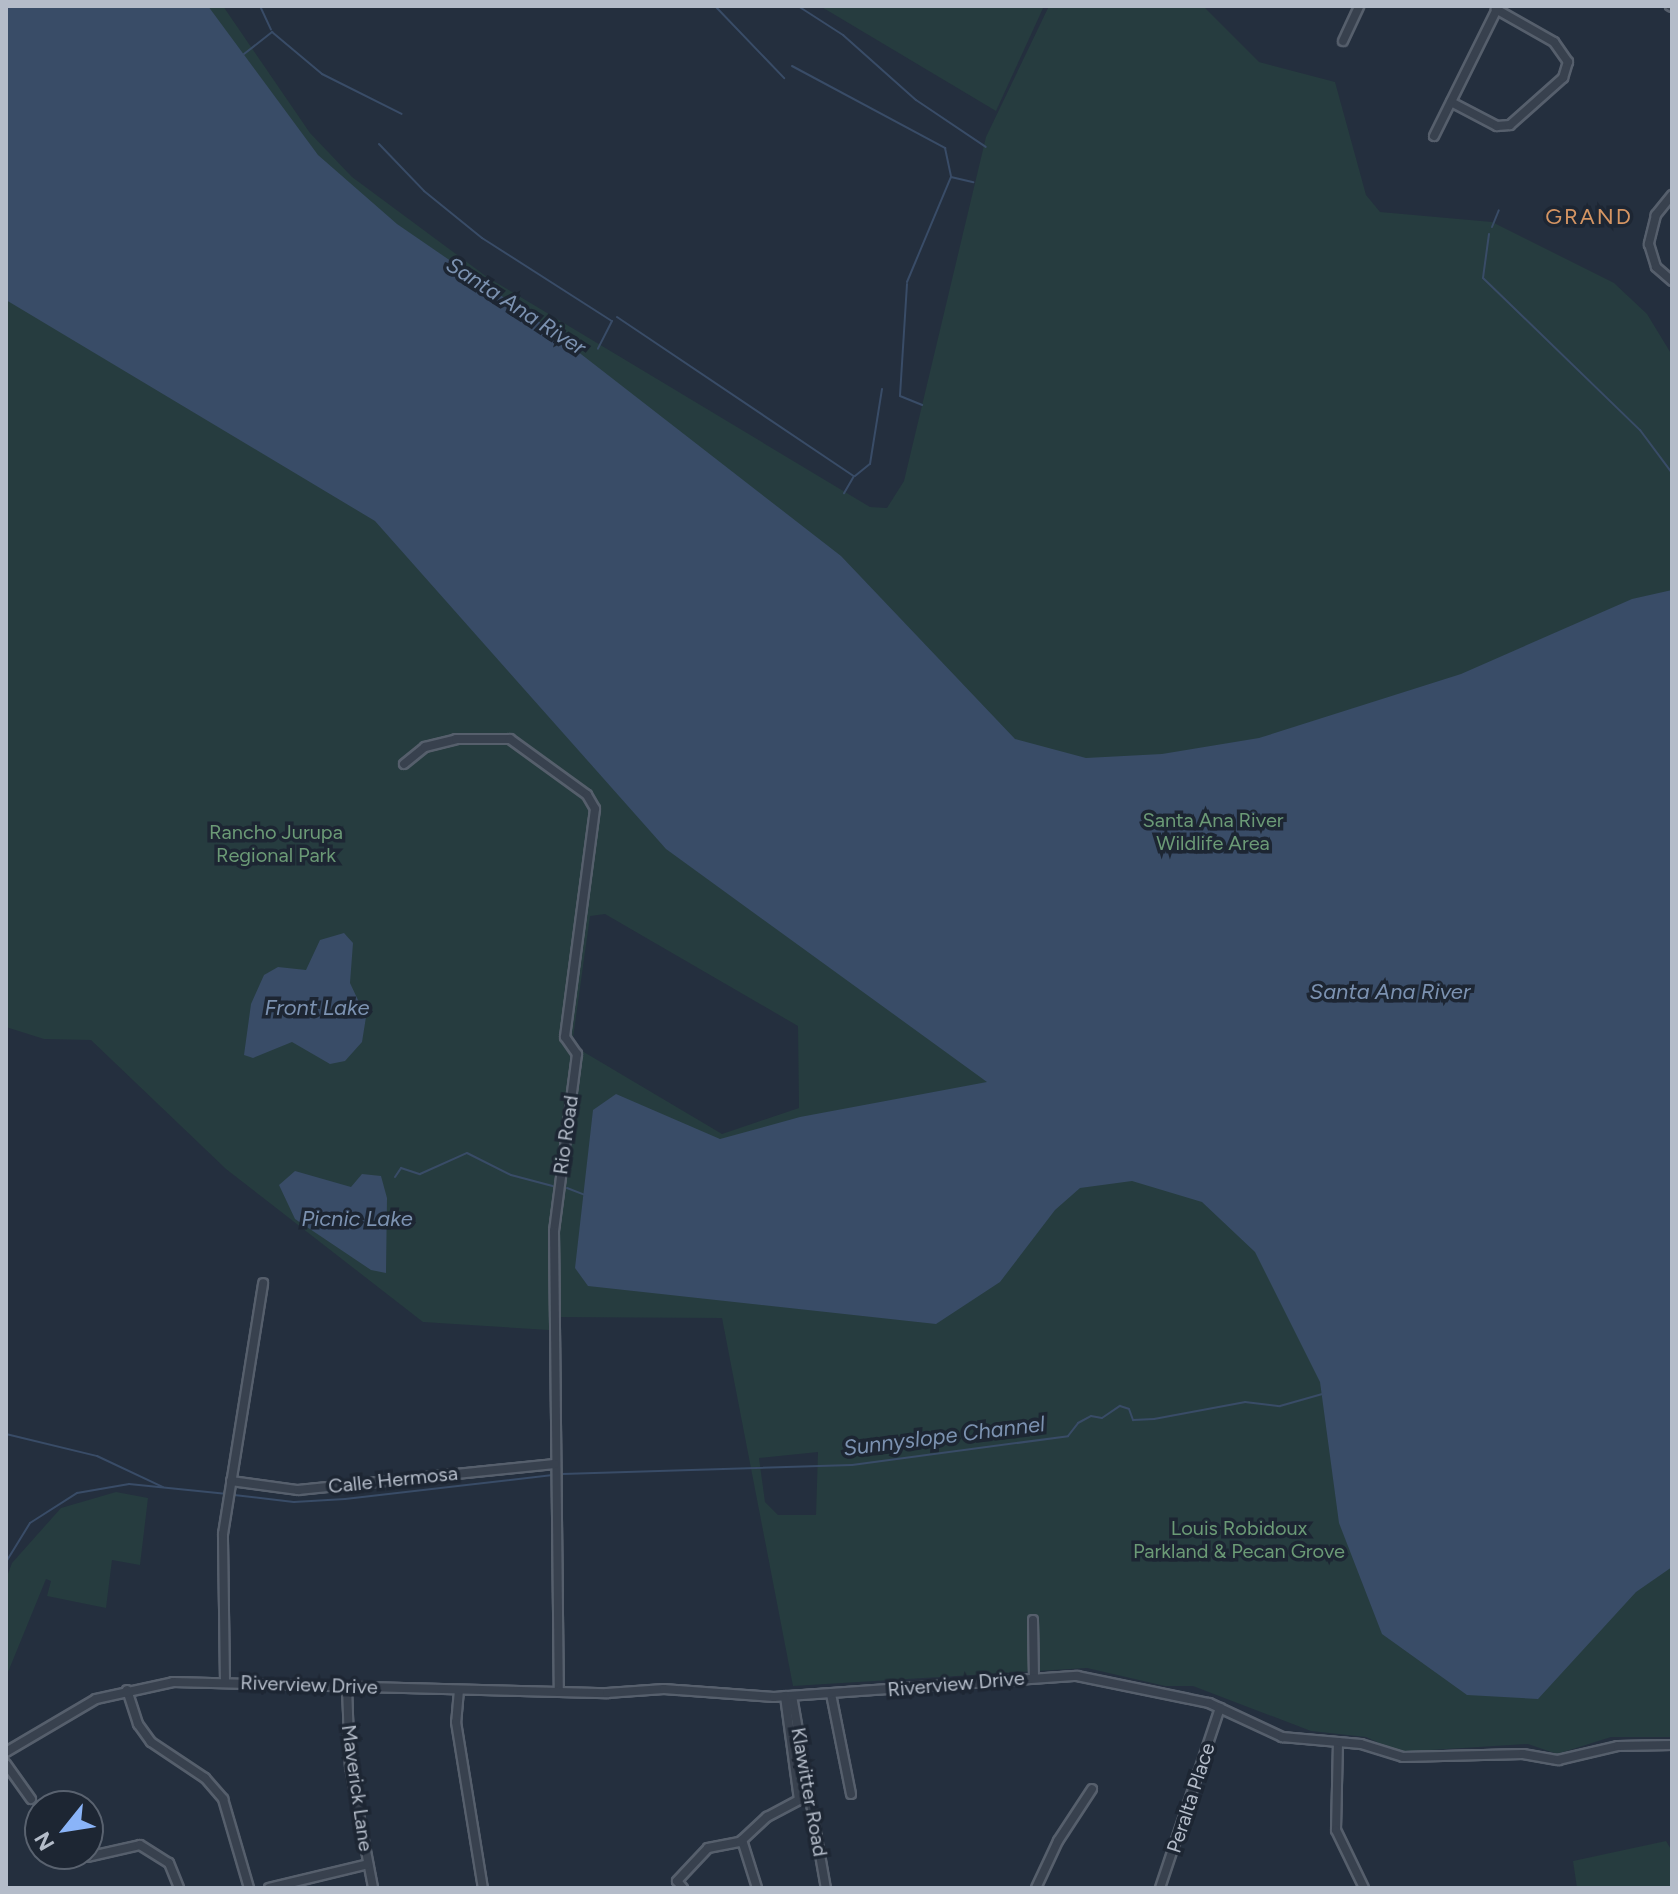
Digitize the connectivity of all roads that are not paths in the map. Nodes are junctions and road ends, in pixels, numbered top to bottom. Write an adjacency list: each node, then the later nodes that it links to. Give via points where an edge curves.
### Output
1 (1359, 6): 3 (street)
2 (1497, 8): 4 (street); 4 (street, via 1563,51 1568,62 1563,78 1510,125 1497,126)
3 (1343, 41)
4 (1451, 102): 5 (street)
5 (1434, 136)
6 (1672, 195): 7 (street, via 1656,215 1649,244 1656,267)
7 (1672, 281)
8 (404, 764): 10 (street, Rio Road, via 425,747 456,739 510,739 587,795 595,809 565,1037 577,1054 554,1231)
9 (263, 1283): 11 (street, Riverview Drive)
10 (555, 1471): 11 (street, Calle Hermosa, via 298,1490); 18 (street, Rio Road)
11 (230, 1485): 14 (street, Riverview Drive, via 222,1556)
12 (1033, 1620): 13 (street)
13 (1034, 1678): 19 (street, Riverview Drive); 21 (street, Riverview Drive, via 1093,1678)
14 (225, 1682): 15 (street, Riverview Drive); 16 (street, Riverview Drive, via 173,1682)
15 (347, 1687): 17 (street, Riverview Drive); 32 (street, Maverick Lane, via 348,1755)
16 (127, 1690): 24 (street, Riverview Drive, via 79,1707); 34 (street, via 138,1724 151,1742 205,1778 223,1799)
17 (459, 1690): 18 (street, Riverview Drive); 37 (street, via 456,1722)
18 (559, 1692): 20 (street, Riverview Drive, via 664,1689)
19 (831, 1694): 20 (street, Riverview Drive); 28 (street)
20 (789, 1696): 29 (street, Klawitter Road)
21 (1220, 1708): 22 (street, Riverview Drive, via 1269,1734); 42 (street, Peralta Place)
22 (1338, 1742): 23 (street, Riverview Drive, via 1411,1758 1523,1754 1558,1760 1618,1746); 43 (street, via 1336,1830)
23 (1672, 1745)
24 (6, 1752)
25 (6, 1764): 27 (street)
26 (1092, 1789): 41 (street)
27 (25, 1790)
28 (851, 1794)
29 (804, 1795): 30 (street); 40 (street, Klawitter Road)
30 (742, 1840): 38 (street, via 708,1848 678,1879); 39 (street)
31 (104, 1853): 33 (street, via 140,1845 169,1863)
32 (368, 1864): 35 (street); 36 (street, Maverick Lane)
33 (179, 1888)
34 (249, 1888)
35 (269, 1888)
36 (373, 1888)
37 (483, 1888)
38 (683, 1888)
39 (757, 1888)
40 (826, 1888)
41 (1036, 1888)
42 (1160, 1888)
43 (1364, 1888)

